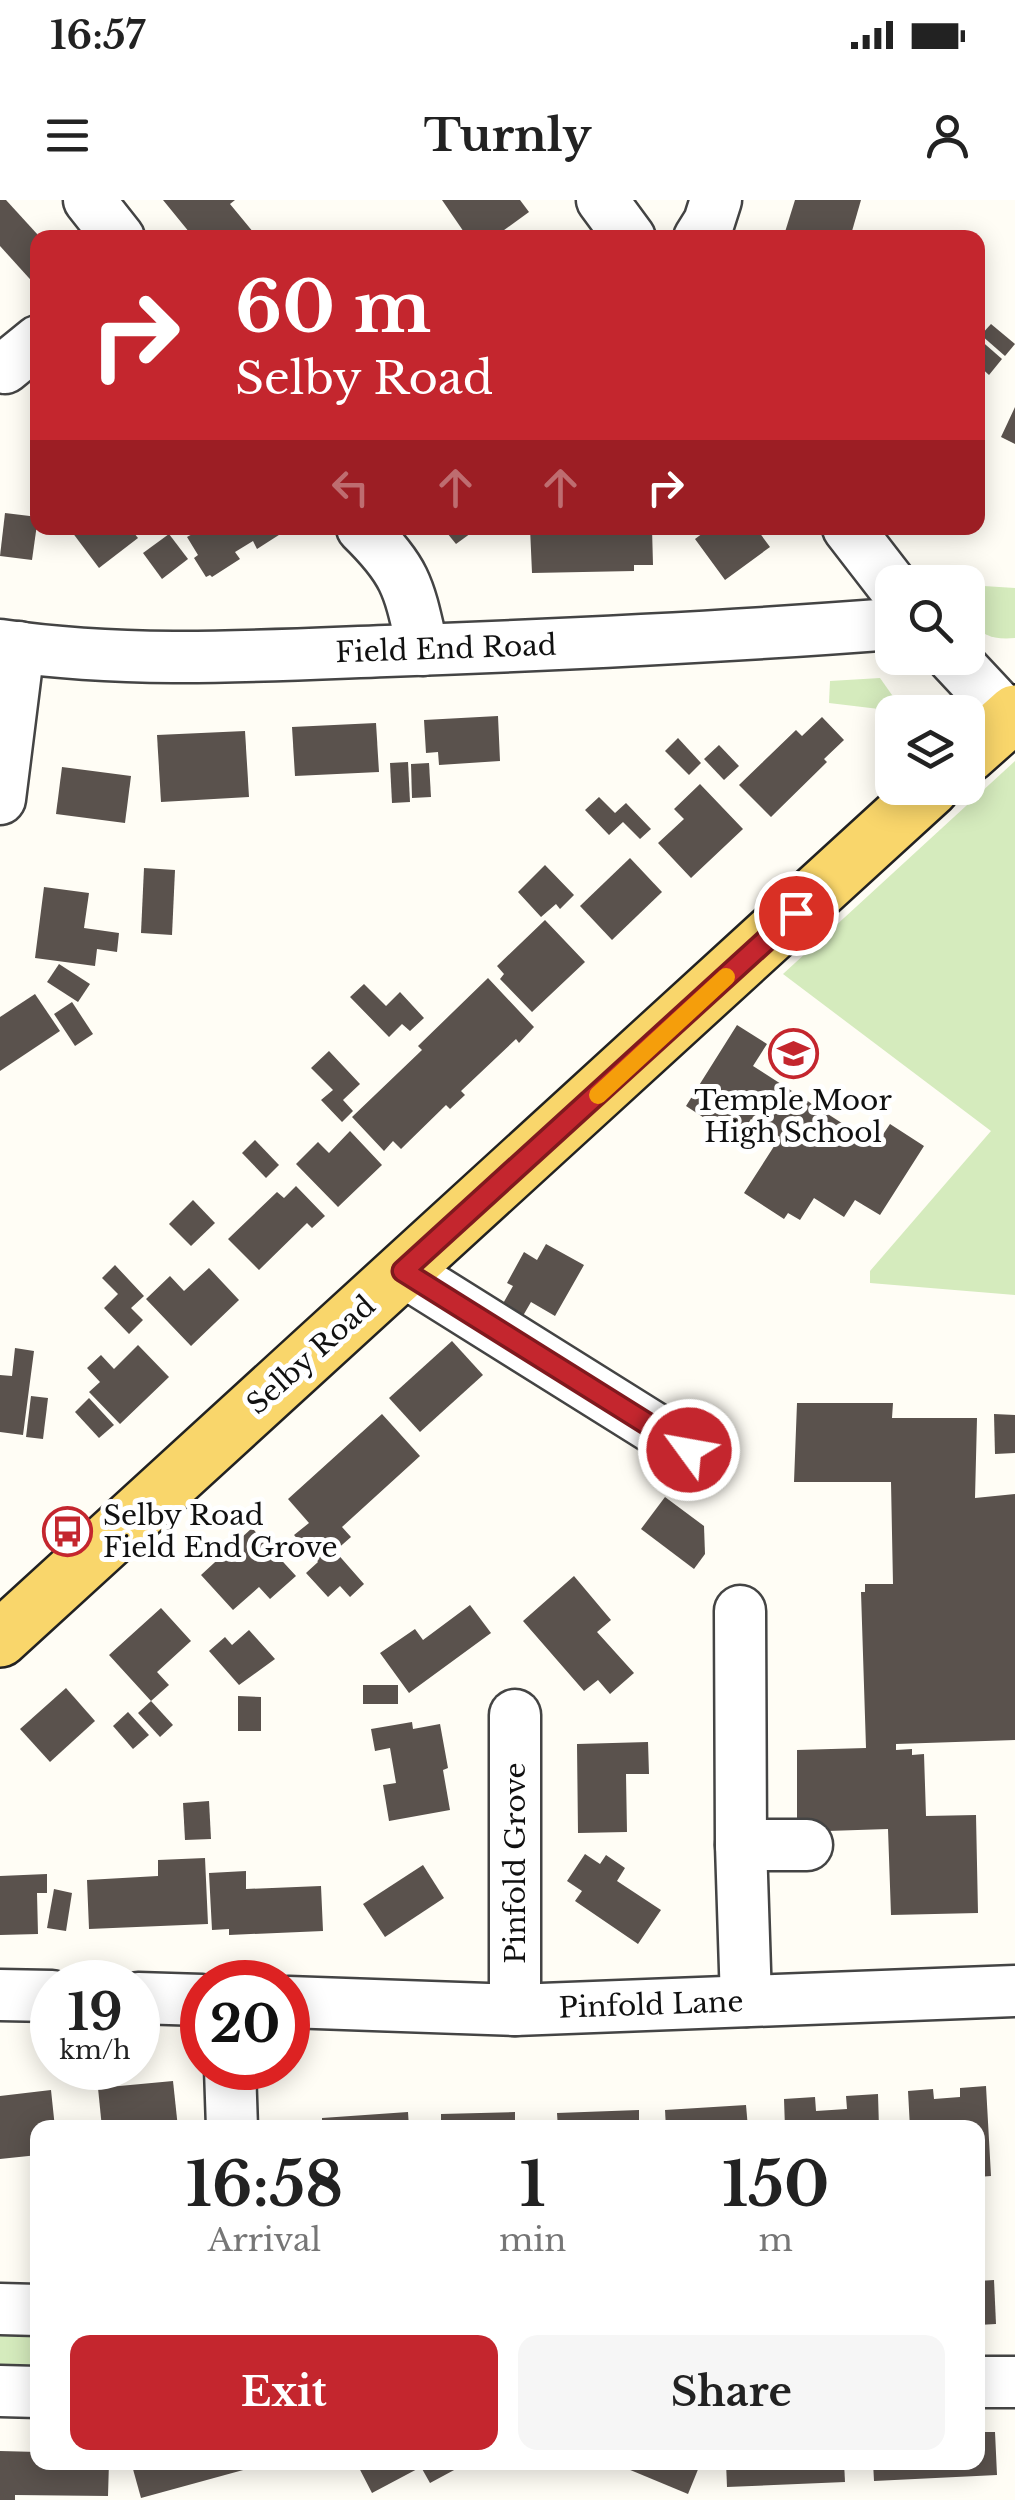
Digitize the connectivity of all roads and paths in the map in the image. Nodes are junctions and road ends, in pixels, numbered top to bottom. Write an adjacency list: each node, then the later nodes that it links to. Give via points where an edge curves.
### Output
1 (89, 200): 4 (street)
2 (602, 200): 5 (street)
3 (716, 200): 6 (street)
4 (113, 230)
5 (624, 230)
6 (704, 230)
7 (369, 535): 12 (street, via 408,584)
8 (860, 535): 9 (street)
9 (879, 565)
10 (875, 625): 12 (street, Field End Road)
11 (9, 646): 12 (street, Field End Road, via 225,657); 16 (street)
12 (423, 650)
13 (970, 675): 14 (street)
14 (1012, 716): 15 (main road)
15 (985, 740)
16 (0, 799)
17 (912, 805): 18 (main road, Selby Road)
18 (403, 1271): 19 (street); 21 (main road, Selby Road)
19 (689, 1450)
20 (740, 1612): 23 (street)
21 (0, 1638)
22 (515, 1715): 30 (street, Pinfold Grove)
23 (741, 1845): 24 (street); 28 (street)
24 (807, 1845)
25 (1015, 1991): 28 (street, Pinfold Lane)
26 (0, 1995): 27 (street)
27 (30, 1996)
28 (746, 2002): 30 (street, Pinfold Lane)
29 (310, 2003): 30 (street, Pinfold Lane)
30 (515, 2010)
31 (231, 2090): 32 (street)
32 (232, 2120)
33 (0, 2309): 34 (street)
34 (30, 2310)
35 (985, 2382): 36 (street)
36 (1015, 2382)
37 (0, 2392): 38 (street)
38 (30, 2392)

